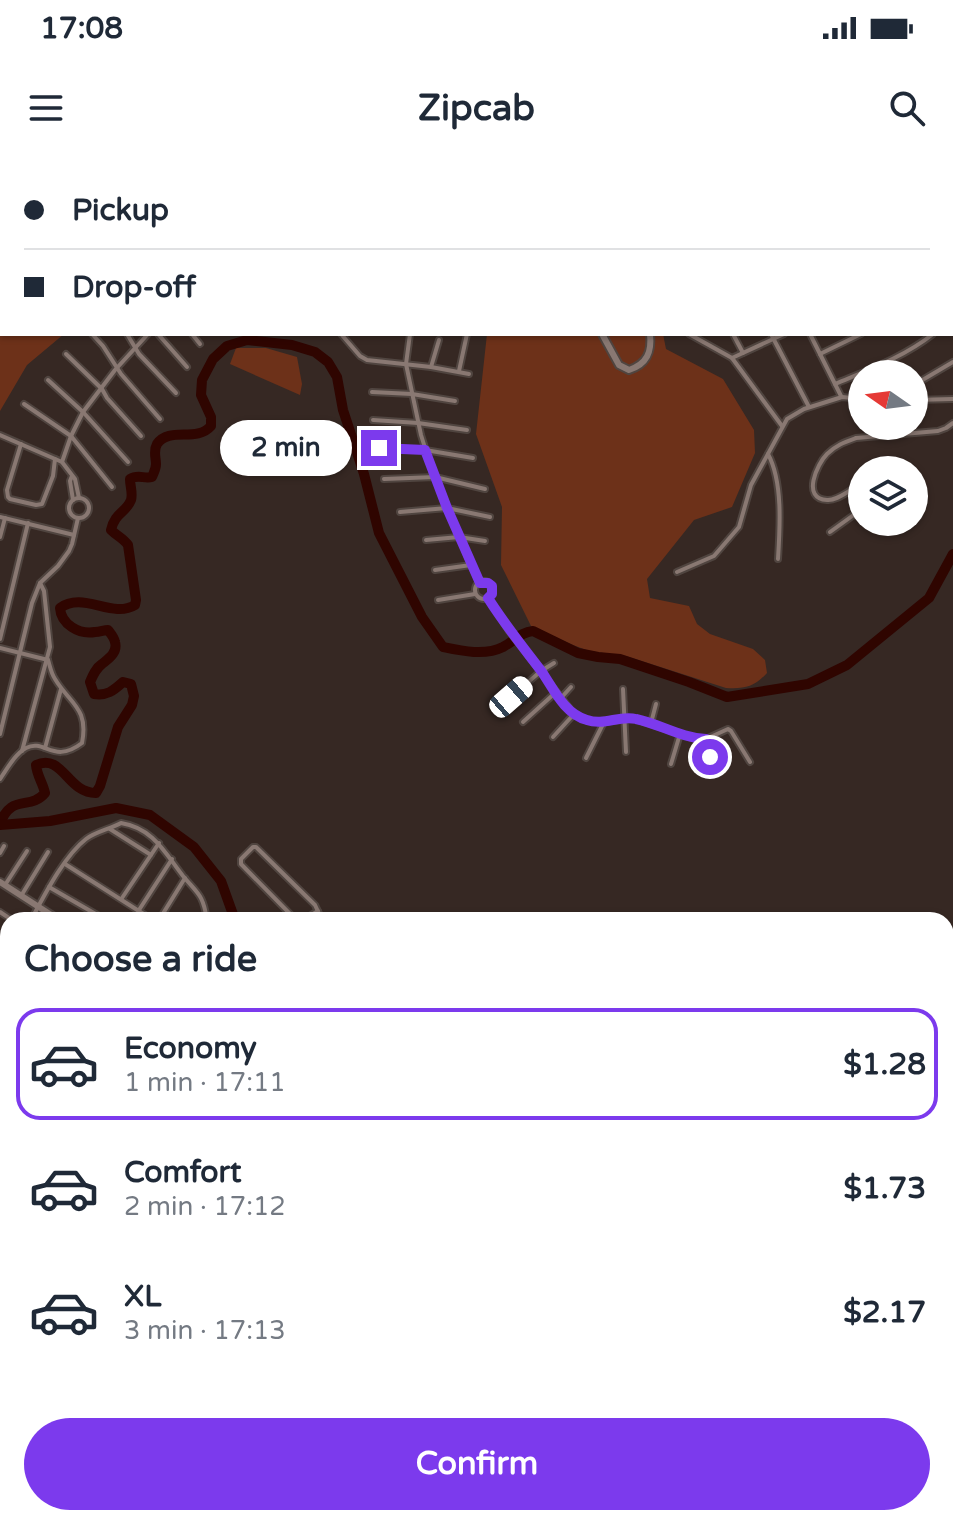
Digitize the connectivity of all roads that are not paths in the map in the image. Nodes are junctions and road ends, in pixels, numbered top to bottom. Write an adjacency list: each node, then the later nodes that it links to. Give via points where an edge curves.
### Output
1 (94, 336): 26 (street)
2 (128, 336): 19 (street)
3 (146, 336): 19 (street)
4 (160, 336): 27 (street)
5 (194, 336): 18 (street)
6 (343, 336): 25 (street, via 363,358)
7 (410, 336): 25 (street)
8 (467, 336): 29 (street)
9 (603, 336): 10 (street, via 619,365 629,370 648,357)
10 (650, 336)
11 (693, 336): 23 (street)
12 (734, 336): 20 (street)
13 (811, 336): 22 (street)
14 (857, 336): 22 (street)
15 (931, 336): 33 (street)
16 (772, 337): 20 (street); 44 (street)
17 (439, 340): 28 (street)
18 (200, 344)
19 (135, 347): 26 (street); 36 (street)
20 (743, 353): 23 (street)
21 (66, 354): 34 (street)
22 (820, 354): 33 (street)
23 (732, 358): 50 (street)
24 (953, 362): 31 (street)
25 (406, 364): 28 (street); 37 (street)
26 (118, 367): 34 (street); 46 (street)
27 (187, 367)
28 (431, 367): 29 (street)
29 (459, 371): 30 (street)
30 (469, 374)
31 (928, 377)
32 (48, 380): 45 (street)
33 (835, 384): 38 (street)
34 (102, 389): 45 (street); 54 (street)
35 (372, 392): 37 (street)
36 (176, 393)
37 (412, 394): 42 (street); 48 (street)
38 (842, 397): 39 (street); 44 (street)
39 (848, 398)
40 (953, 399): 41 (street)
41 (928, 400)
42 (455, 401)
43 (24, 404): 53 (street)
44 (809, 407): 50 (street)
45 (83, 412): 53 (street); 62 (street)
46 (160, 419)
47 (373, 420): 48 (street)
48 (418, 423): 51 (street); 57 (street)
49 (953, 423): 67 (street, via 938,431 844,442 825,455 813,486 825,500)
50 (782, 426): 58 (street)
51 (467, 430)
52 (0, 435): 55 (street)
53 (71, 436): 61 (street); 65 (street)
54 (141, 436)
55 (21, 444): 60 (street); 60 (street, via 7,490 10,499 42,504)
56 (379, 448): 57 (street)
57 (425, 450): 59 (street); 63 (street)
58 (768, 454): 82 (street, via 777,478); 85 (street, via 751,485 739,527 714,556)
59 (473, 458)
60 (55, 459): 61 (street)
61 (62, 462): 68 (street, via 75,479)
62 (128, 462)
63 (435, 477): 64 (street); 66 (street); 69 (street)
64 (384, 479)
65 (112, 487)
66 (485, 489)
67 (848, 491)
68 (76, 499): 73 (street, via 69,506); 73 (street, via 85,500 89,509)
69 (447, 508): 70 (street); 72 (street); 79 (street)
70 (400, 512)
71 (2, 517): 75 (street); 78 (street)
72 (490, 517)
73 (78, 518): 77 (street)
74 (848, 519): 76 (street)
75 (28, 523): 77 (street); 93 (street)
76 (830, 532)
77 (74, 535): 86 (street, via 65,559)
78 (0, 537)
79 (459, 537): 80 (street); 81 (street); 83 (street)
80 (426, 540)
81 (485, 541)
82 (778, 559)
83 (471, 565): 84 (street); 87 (street)
84 (435, 570)
85 (677, 572)
86 (40, 583): 91 (street); 92 (street)
87 (480, 583): 88 (street); 89 (street, via 492,586)
88 (476, 594): 89 (street); 90 (street)
89 (488, 598): 98 (street)
90 (438, 600)
91 (32, 603): 92 (street); 95 (street)
92 (45, 607): 96 (street)
93 (0, 639)
94 (0, 648): 95 (street)
95 (20, 653): 96 (street); 111 (street)
96 (48, 660): 100 (street); 116 (street)
97 (554, 663): 98 (street)
98 (541, 671): 102 (street); 103 (street)
99 (571, 687): 104 (street)
100 (61, 688): 115 (street); 115 (street, via 78,708 83,740 62,752)
101 (623, 689): 107 (street)
102 (555, 693): 104 (street); 108 (street)
103 (511, 697)
104 (560, 699): 106 (street)
105 (656, 704): 110 (street)
106 (574, 714): 109 (street); 113 (street)
107 (626, 718): 109 (street); 110 (street); 117 (street)
108 (523, 722)
109 (604, 722): 118 (street)
110 (651, 723): 112 (street)
111 (0, 734)
112 (680, 734): 114 (street); 120 (street)
113 (553, 737)
114 (706, 739): 119 (street, via 728,729); 121 (street)
115 (45, 748): 116 (street, via 35,745)
116 (22, 751): 122 (street)
117 (626, 752)
118 (586, 758)
119 (750, 762)
120 (671, 764)
121 (714, 774)
122 (0, 779)
123 (110, 829): 124 (street, via 124,823); 129 (street); 131 (street, via 86,839)
124 (159, 843): 129 (street); 130 (street)
125 (4, 846): 128 (street)
126 (27, 851): 133 (street)
127 (48, 852): 135 (street)
128 (0, 853)
129 (151, 855): 136 (street)
130 (172, 859): 132 (street); 138 (street)
131 (65, 864): 134 (street); 136 (street)
132 (185, 878): 144 (street); 145 (street, via 202,897)
133 (2, 884): 135 (street)
134 (49, 887): 137 (street); 142 (street)
135 (21, 896): 137 (street)
136 (122, 898): 138 (street)
137 (38, 907): 140 (street); 141 (street)
138 (139, 910): 143 (street)
139 (318, 911): 146 (street, via 253,847 241,864)
140 (35, 912)
141 (46, 912)
142 (92, 912)
143 (142, 912)
144 (162, 912)
145 (205, 912)
146 (288, 912)

